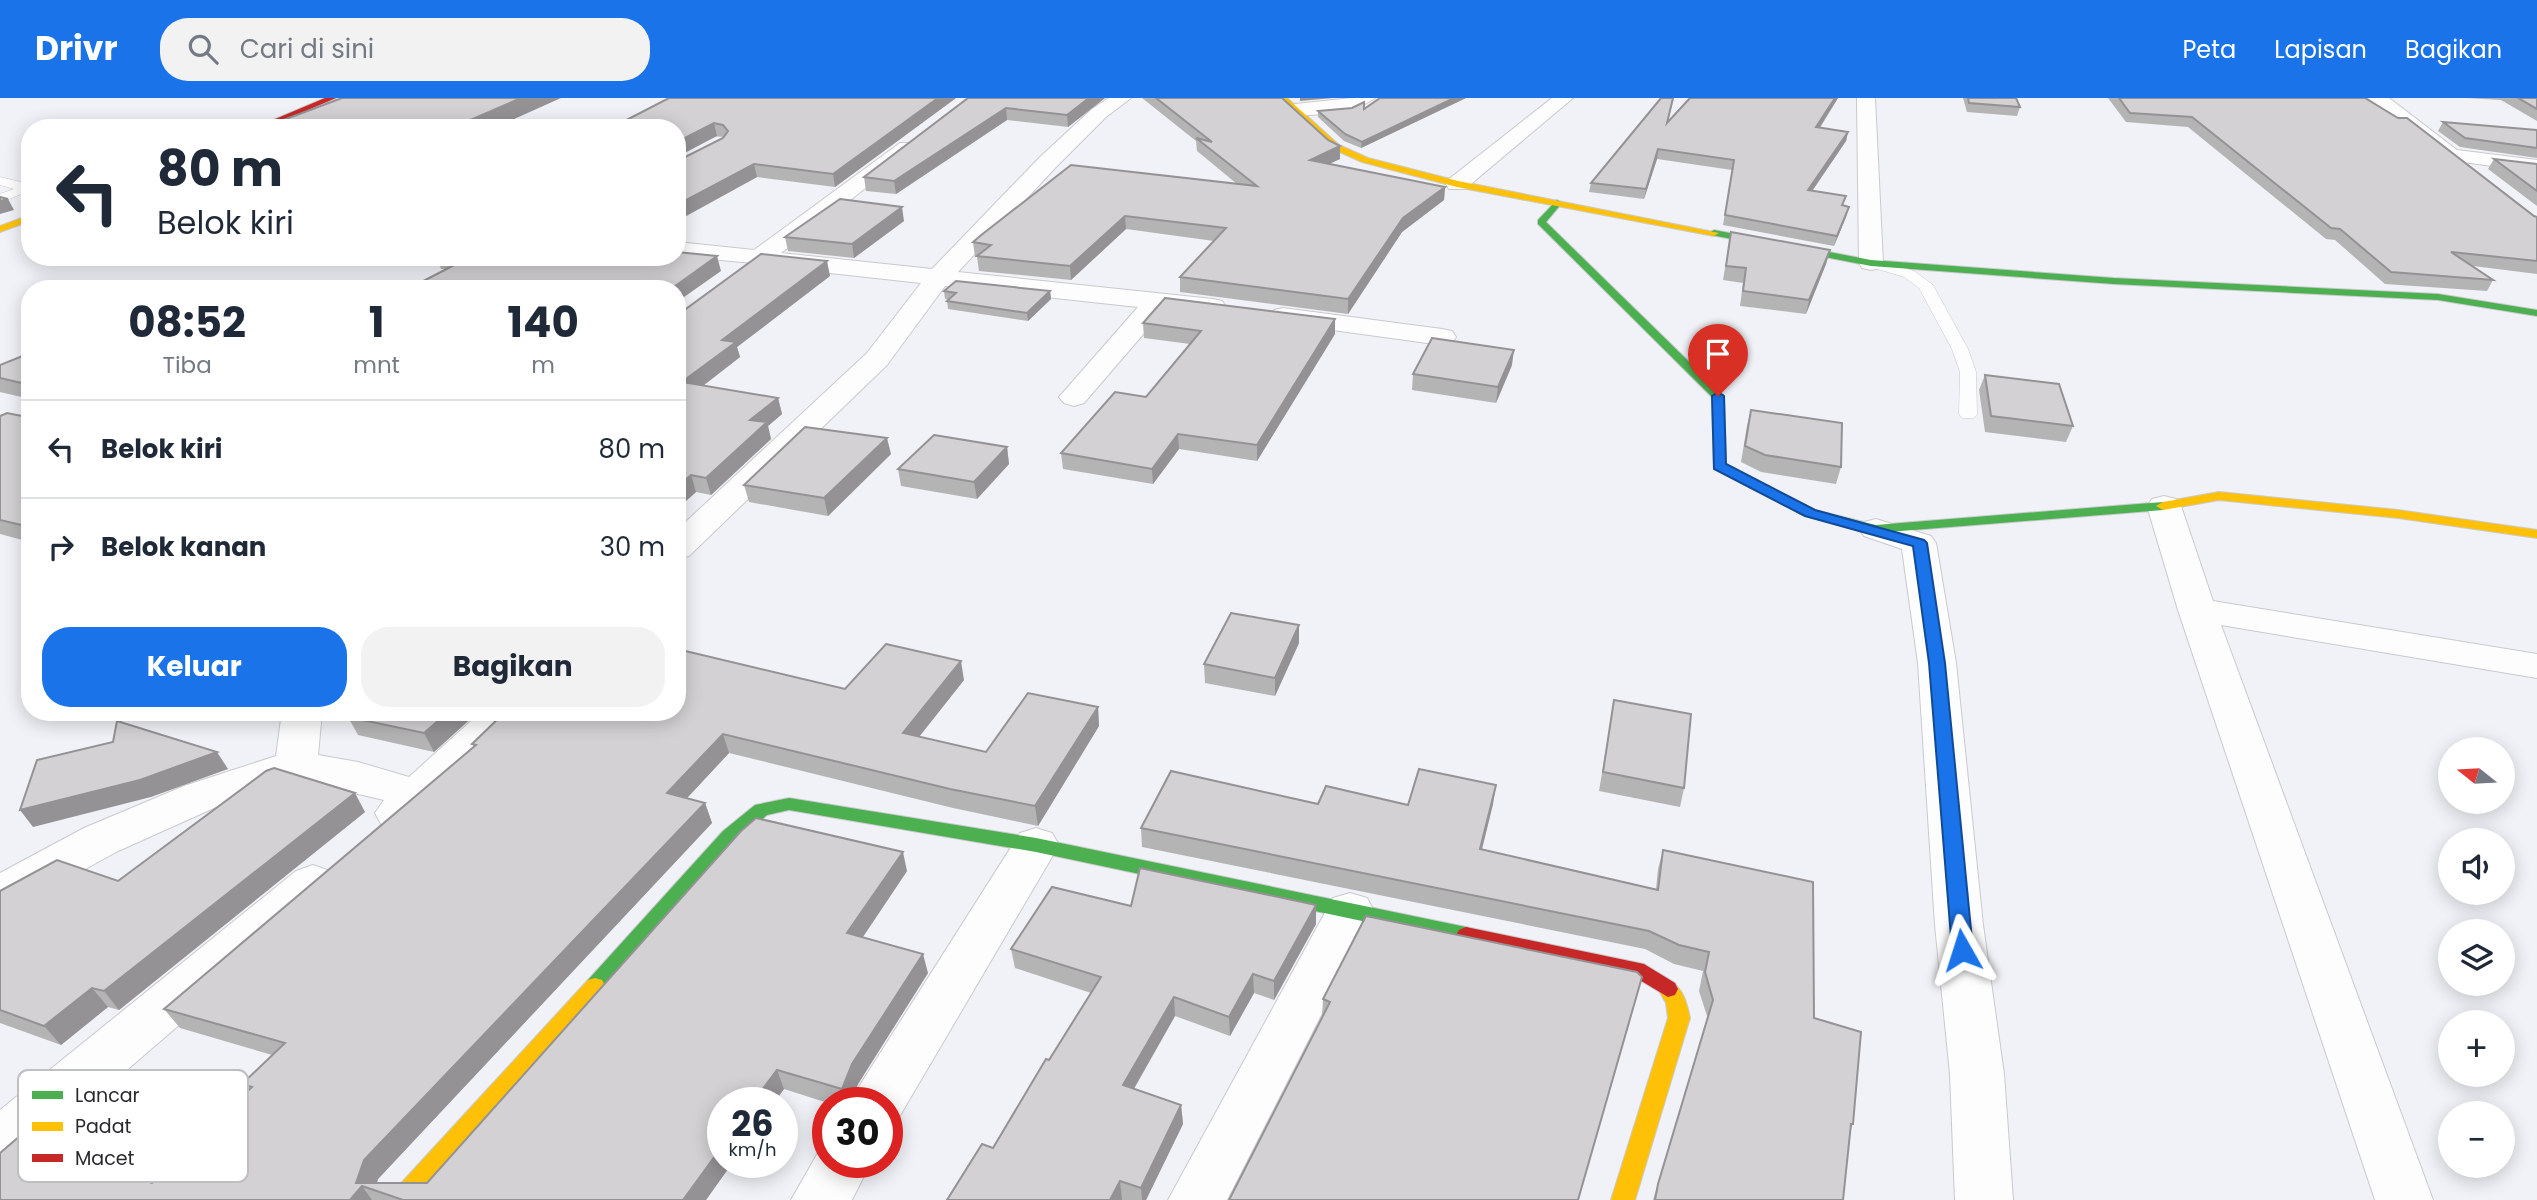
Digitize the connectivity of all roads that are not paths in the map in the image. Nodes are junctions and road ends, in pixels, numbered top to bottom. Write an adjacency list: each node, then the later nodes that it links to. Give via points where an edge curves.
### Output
1 (332, 98): 8 (street)
2 (1122, 98): 22 (street, via 1099,113 1048,162)
3 (1366, 98): 7 (street, via 1352,106)
4 (1564, 98): 14 (street)
5 (1866, 98): 21 (street)
6 (2377, 98): 10 (street)
7 (1288, 104): 14 (street, via 1336,146 1366,160)
8 (280, 119)
9 (924, 134): 20 (street)
10 (2455, 156): 11 (street); 12 (street)
11 (2537, 166)
12 (2486, 180)
13 (0, 181): 15 (lane, via 20,186 21,191)
14 (1457, 184): 16 (street)
15 (0, 199)
16 (1557, 203): 21 (street); 30 (street, via 1541,222 1718,396 1719,466 1810,513)
17 (21, 221): 18 (street)
18 (0, 229)
19 (686, 250): 20 (street)
20 (759, 258): 22 (street); 23 (street)
21 (1871, 262): 25 (street, via 2114,281 2438,297); 28 (lane, via 1909,274 1925,285 1968,372)
22 (939, 277): 24 (street); 32 (street, via 877,359)
23 (729, 280)
24 (1158, 300): 26 (street); 27 (street)
25 (2537, 313)
26 (1442, 337)
27 (1074, 397)
28 (1968, 414)
29 (2164, 506): 30 (street); 31 (street, via 2219,496); 33 (street)
30 (1876, 529): 51 (street, via 1919,543 1937,663 1977,1074)
31 (2537, 534)
32 (686, 540)
33 (2197, 610): 34 (street); 52 (street)
34 (2537, 666)
35 (301, 721): 37 (street)
36 (497, 721): 38 (street)
37 (296, 765): 38 (street); 40 (street, via 199,797 100,840)
38 (419, 795): 42 (street)
39 (1037, 845): 41 (street); 43 (street); 47 (street, via 826,808 789,804 761,810 730,836)
40 (0, 894)
41 (1350, 911): 49 (street); 50 (street, via 1644,972 1665,982 1678,1001 1679,1018)
42 (89, 1070)
43 (888, 1087)
44 (18, 1129): 45 (street)
45 (0, 1144)
46 (833, 1178): 48 (street)
47 (401, 1200)
48 (820, 1200)
49 (1197, 1200)
50 (1623, 1200)
51 (1984, 1200)
52 (2404, 1200)

